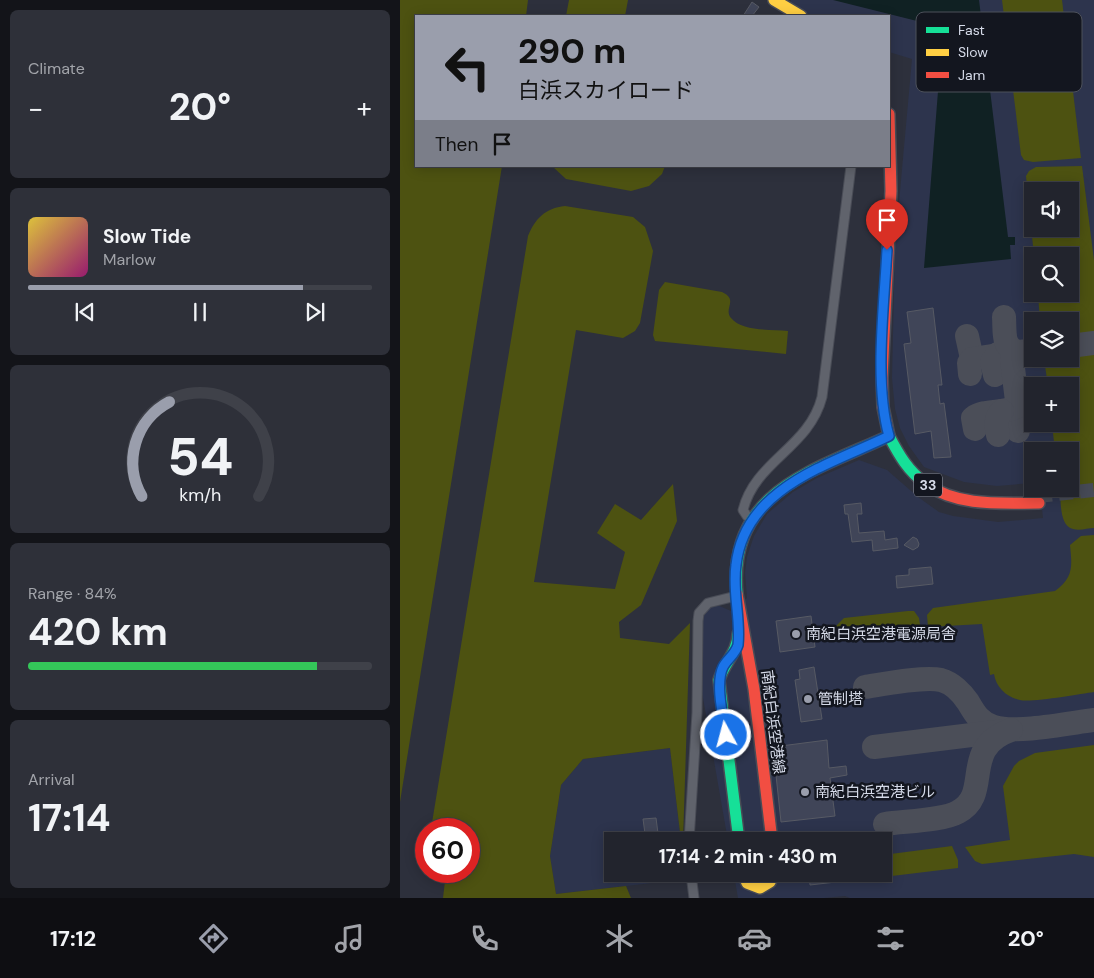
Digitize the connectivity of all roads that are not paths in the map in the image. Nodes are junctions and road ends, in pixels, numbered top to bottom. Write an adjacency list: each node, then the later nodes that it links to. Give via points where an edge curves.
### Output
1 (774, 0): 2 (main road)
2 (799, 15)
3 (890, 125): 5 (main road, via 881,382)
4 (851, 167): 7 (street, via 821,402 804,432 751,489 743,510)
5 (889, 436): 6 (main road, 33, via 906,467 928,486 951,498 975,503); 7 (main road, 南紀白浜空港線, via 785,486)
6 (1039, 500)
7 (752, 520): 8 (main road, 南紀白浜空港線, via 738,552)
8 (736, 596): 9 (main road, 南紀白浜空港線); 12 (street, via 708,603 698,617 697,713)
9 (738, 608): 10 (main road, 南紀白浜空港線); 11 (main road, 南紀白浜空港線, via 738,645 720,673)
10 (751, 664): 11 (main road, via 729,670 725,677); 14 (main road, 南紀白浜空港線)
11 (722, 704): 13 (main road, 南紀白浜空港線)
12 (690, 832)
13 (738, 832)
14 (771, 832)
15 (692, 882): 18 (street)
16 (747, 882): 17 (main road, via 760,888)
17 (770, 882)
18 (694, 898)

